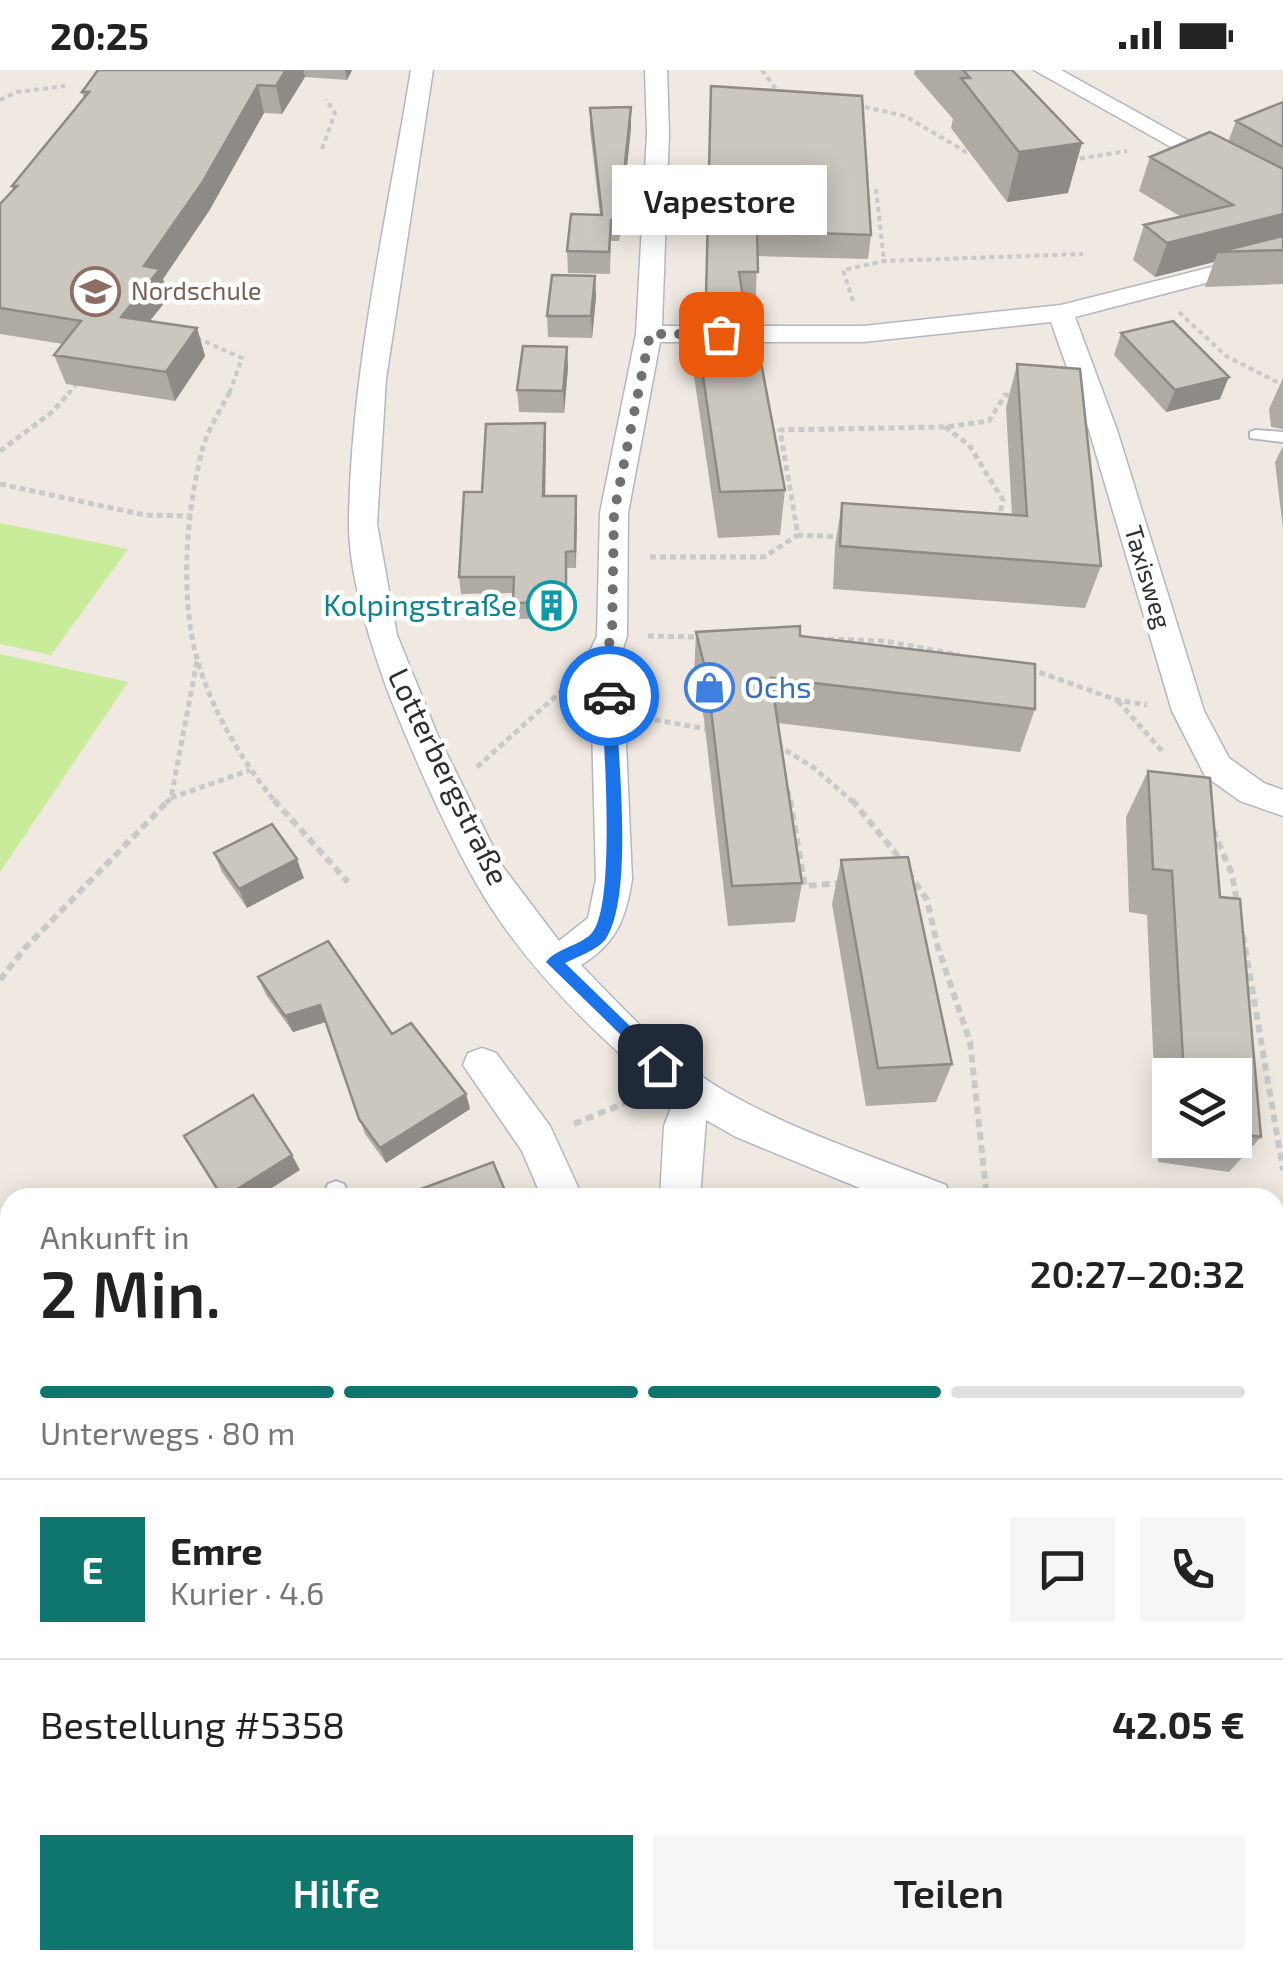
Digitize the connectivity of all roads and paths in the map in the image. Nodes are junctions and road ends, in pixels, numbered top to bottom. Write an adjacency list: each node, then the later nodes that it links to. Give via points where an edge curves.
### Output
1 (422, 70): 55 (street, Lotterbergstraße, via 373,379 363,524 382,635)
2 (656, 70): 23 (street)
3 (762, 70): 6 (path)
4 (1045, 70): 12 (street)
5 (65, 86): 9 (path)
6 (778, 92): 7 (path); 10 (path)
7 (798, 95)
8 (326, 99): 13 (path, via 336,113)
9 (0, 100)
10 (765, 101)
11 (853, 104): 14 (path, via 906,116 966,152)
12 (1178, 144): 15 (path); 17 (street)
13 (322, 149)
14 (984, 149)
15 (1070, 160)
16 (876, 189): 20 (path)
17 (1283, 203)
18 (1084, 254): 20 (path)
19 (1283, 256): 22 (street)
20 (884, 262): 24 (path, via 844,270)
21 (1193, 302): 27 (path, via 1175,308 1253,376)
22 (1061, 312): 24 (street); 46 (street, Taxisweg)
23 (650, 334): 24 (street); 38 (street, via 614,513)
24 (863, 334)
25 (194, 336): 34 (path, via 242,358 202,450)
26 (76, 385): 32 (path, via 51,413)
27 (1283, 385)
28 (1005, 395): 29 (path, via 989,421)
29 (945, 427): 35 (path, via 969,445 1003,500); 36 (path, via 780,430)
30 (1255, 434): 31 (lane)
31 (1283, 437)
32 (0, 450)
33 (0, 484): 34 (path, via 145,514)
34 (192, 516): 43 (path, via 189,583)
35 (996, 529)
36 (798, 535): 37 (path); 38 (path, via 764,557)
37 (857, 538)
38 (614, 555): 41 (street)
39 (707, 637): 41 (path)
40 (803, 638): 42 (path, via 885,642)
41 (609, 644): 47 (street); 55 (path)
42 (976, 658)
43 (197, 660): 52 (path); 56 (path)
44 (1012, 665): 45 (path)
45 (1117, 700): 46 (path); 53 (path)
46 (1188, 711): 53 (street, Taxisweg)
47 (610, 712): 48 (path); 64 (street, via 610,912 598,938)
48 (728, 732)
49 (771, 742): 50 (path)
50 (780, 747): 51 (path); 58 (path, via 833,783 890,843)
51 (783, 764)
52 (250, 770): 56 (path); 60 (path)
53 (1205, 776): 57 (street, Taxisweg); 62 (path)
54 (786, 782): 61 (path, via 805,886)
55 (449, 792): 64 (street, Lotterbergstraße, via 490,876)
56 (171, 798): 65 (path)
57 (1283, 803)
58 (912, 878): 59 (path); 73 (path, via 927,900 970,1042)
59 (894, 879)
60 (348, 882)
61 (858, 882)
62 (1238, 911)
63 (1242, 929): 69 (path)
64 (554, 962): 67 (street, Lotterbergstraße, via 640,1050)
65 (0, 980)
66 (482, 1064): 68 (street)
67 (688, 1087): 68 (path); 71 (street); 72 (street, Lotterbergstraße, via 750,1125)
68 (536, 1139): 70 (street)
69 (1283, 1170)
70 (558, 1188)
71 (681, 1188)
72 (907, 1188)
73 (986, 1188)

